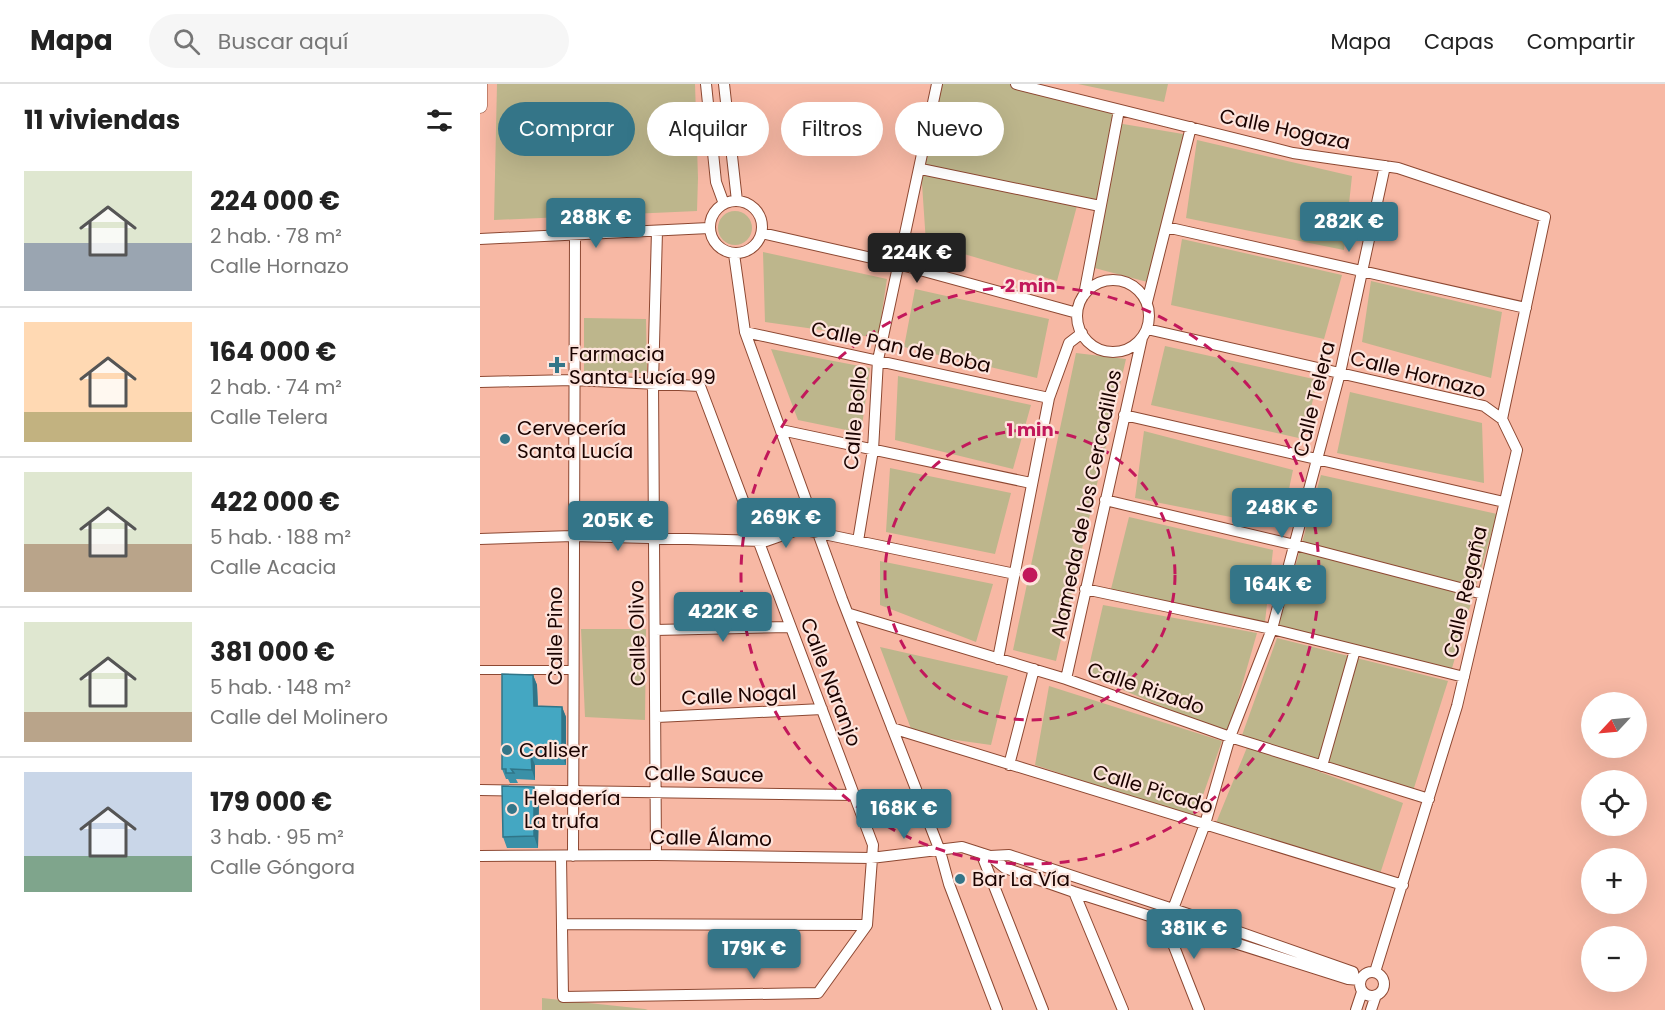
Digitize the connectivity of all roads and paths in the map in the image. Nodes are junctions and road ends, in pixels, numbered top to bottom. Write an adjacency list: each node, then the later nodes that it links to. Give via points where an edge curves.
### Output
1 (480, 84): 6 (street)
2 (706, 84): 12 (street, via 716,182)
3 (724, 84): 11 (street)
4 (937, 84): 10 (street, Calle Bollo)
5 (1016, 84): 7 (street, Calle Hogaza)
6 (480, 106)
7 (1119, 110): 8 (street, Calle Hogaza); 13 (street)
8 (1191, 127): 9 (street, Calle Hogaza, via 1293,153); 14 (street)
9 (1385, 166): 22 (street, Calle Telera); 25 (street, Calle Hogaza, via 1545,217)
10 (921, 169): 13 (street); 21 (street, Calle Bollo)
11 (737, 201): 12 (street); 17 (street, via 754,208)
12 (724, 204): 15 (street, via 714,212)
13 (1100, 206): 23 (street)
14 (1166, 227): 22 (street); 24 (street)
15 (710, 228): 16 (street); 20 (street, via 717,246)
16 (657, 231): 18 (street); 34 (street, Calle Olivo)
17 (762, 233): 20 (street, via 752,249); 21 (street)
18 (575, 236): 19 (street); 32 (street, Calle Pino)
19 (480, 239)
20 (734, 254): 27 (street)
21 (898, 264): 26 (street); 30 (street, Calle Bollo)
22 (1364, 271): 25 (street); 31 (street, Calle Telera)
23 (1084, 295): 24 (street, via 1097,283 1116,280 1129,283); 26 (street)
24 (1147, 302): 29 (street)
25 (1526, 308): 37 (street)
26 (1077, 313): 28 (street)
27 (745, 332): 30 (street, Calle Pan de Boba); 38 (street)
28 (1082, 333): 29 (street, via 1100,350 1113,352 1134,345); 35 (street, via 1069,343)
29 (1145, 333): 31 (street, Calle Hornazo); 36 (street, Alameda de los Cercadillos)
30 (878, 360): 35 (street, Calle Pan de Boba); 39 (street, Calle Bollo)
31 (1340, 373): 37 (street, Calle Hornazo, via 1484,406); 40 (street, Calle Telera)
32 (573, 380): 33 (street); 34 (street); 45 (street, Calle Pino)
33 (480, 382)
34 (653, 382): 47 (street, Calle Olivo); 48 (street, Calle Naranjo, via 700,386)
35 (1049, 398): 41 (street)
36 (1124, 415): 40 (street); 42 (street, Alameda de los Cercadillos)
37 (1502, 419): 43 (street, Calle Regaña, via 1517,450)
38 (781, 430): 39 (street); 44 (street)
39 (873, 450): 41 (street); 49 (street, Calle Bollo)
40 (1317, 462): 43 (street); 50 (street, Calle Telera)
41 (1031, 483): 51 (street)
42 (1105, 500): 50 (street); 52 (street, Alameda de los Cercadillos)
43 (1504, 502): 53 (street, Calle Regaña)
44 (819, 532): 48 (street, via 800,529 766,541); 49 (street); 54 (street)
45 (573, 536): 46 (street); 47 (street); 62 (street, Calle Pino)
46 (480, 539)
47 (654, 540): 48 (street); 57 (street, Calle Olivo)
48 (757, 540): 55 (street, Calle Naranjo)
49 (858, 541): 51 (street)
50 (1295, 545): 53 (street); 56 (street, Calle Telera)
51 (1015, 574): 59 (street)
52 (1085, 589): 56 (street); 64 (street, Alameda de los Cercadillos)
53 (1483, 594): 63 (street, Calle Regaña)
54 (850, 614): 59 (street, Calle Rizado); 67 (street)
55 (789, 627): 57 (street); 65 (street, Calle Naranjo)
56 (1272, 629): 58 (street); 68 (street, Calle Telera)
57 (655, 630): 66 (street, Calle Olivo)
58 (1355, 650): 63 (street); 70 (street)
59 (998, 659): 60 (street, Calle Rizado)
60 (1034, 669): 64 (street, Calle Rizado); 69 (street)
61 (480, 670): 62 (street)
62 (573, 670): 73 (street, Calle Pino)
63 (1464, 677): 75 (street, Calle Regaña)
64 (1066, 679): 68 (street, Calle Rizado)
65 (822, 709): 66 (street, Calle Nogal); 74 (street, Calle Naranjo)
66 (657, 717): 72 (street, Calle Olivo)
67 (892, 728): 69 (street, Calle Picado); 77 (street)
68 (1230, 737): 70 (street, Calle Rizado); 76 (street, Calle Telera)
69 (1009, 765): 76 (street, Calle Picado)
70 (1322, 766): 75 (street, Calle Rizado)
71 (480, 790): 73 (street, Calle Sauce)
72 (656, 790): 73 (street, Calle Sauce); 74 (street, Calle Sauce); 78 (street, Calle Olivo)
73 (574, 791): 81 (street, Calle Pino)
74 (855, 795): 82 (street, Calle Naranjo, via 873,845)
75 (1429, 799): 83 (street, Calle Regaña)
76 (1205, 824): 83 (street, Calle Picado); 85 (street, Calle Telera)
77 (940, 851): 79 (street, Calle Álamo, via 962,848); 82 (street, Calle Álamo); 93 (street)
78 (656, 855): 81 (street, Calle Álamo); 82 (street, Calle Álamo)
79 (985, 855): 84 (street, via 1005,868); 85 (street, Calle Álamo, via 1009,855); 94 (street)
80 (480, 856): 81 (street, Calle Álamo)
81 (567, 856): 87 (street, Calle Pino)
82 (871, 858): 88 (street, Calle Naranjo)
83 (1403, 885): 89 (street, Calle Regaña)
84 (1074, 892): 86 (street); 95 (street)
85 (1173, 909): 90 (street, Calle Álamo, via 1353,972)
86 (1164, 921): 90 (street); 92 (street)
87 (562, 924): 88 (street); 88 (street, Calle Pino, via 563,997 818,993)
88 (867, 925)
89 (1375, 972): 90 (street, via 1367,972); 91 (street, via 1382,976 1384,984)
90 (1359, 983): 91 (street, via 1367,995); 97 (street)
91 (1376, 995): 98 (street)
92 (1198, 1008): 96 (street)
93 (998, 1010)
94 (1042, 1010)
95 (1123, 1010)
96 (1211, 1010)
97 (1356, 1010)
98 (1371, 1010)

